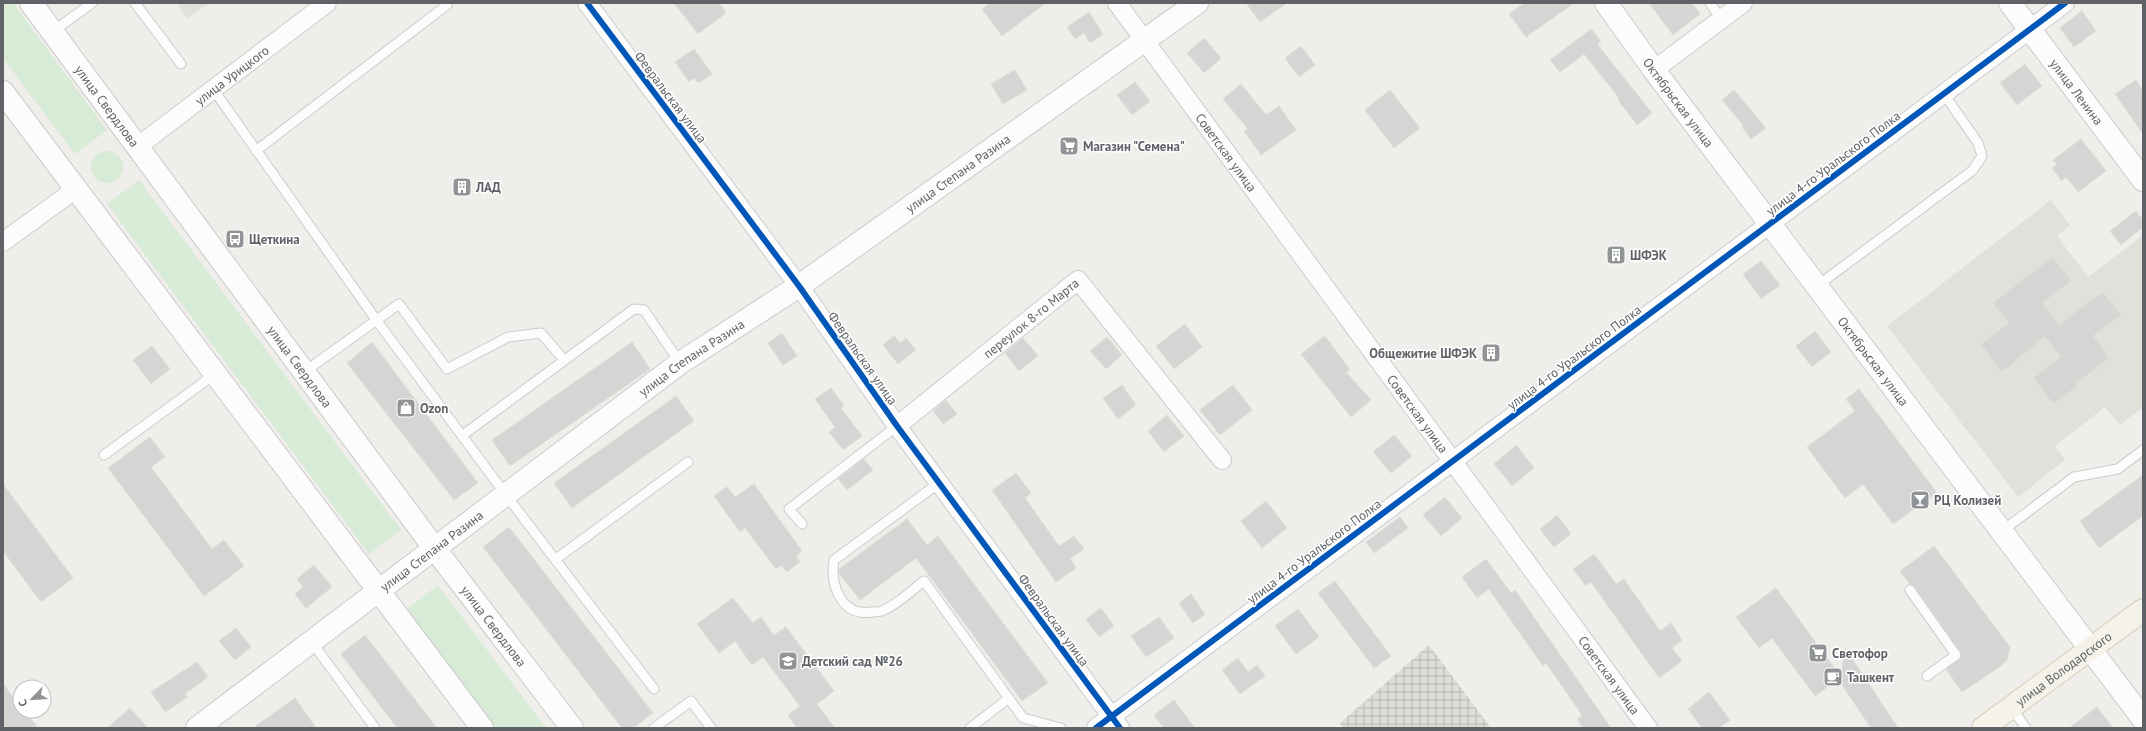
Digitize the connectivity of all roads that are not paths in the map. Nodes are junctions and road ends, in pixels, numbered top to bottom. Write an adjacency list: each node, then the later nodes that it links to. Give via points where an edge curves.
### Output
1 (31, 3): 16 (main road, улица Свердлова)
2 (92, 3): 16 (lane)
3 (135, 3): 18 (lane)
4 (327, 3): 20 (street, улица Урицкого)
5 (587, 3): 29 (street, Февральская улица)
6 (1117, 3): 17 (street, Советская улица)
7 (1197, 3): 17 (main road, улица Степана Разина)
8 (1606, 3): 19 (main road, Октябрьская улица)
9 (1710, 3): 14 (lane)
10 (1743, 3): 14 (street)
11 (2010, 3): 15 (main road, улица Ленина)
12 (2065, 3): 15 (street, улица 4-го Уральского Полка)
13 (447, 5): 24 (lane)
14 (1721, 19): 19 (street)
15 (2030, 30): 22 (street, улица 4-го Уральского Полка); 25 (main road, улица Ленина)
16 (52, 32): 23 (main road, улица Свердлова)
17 (1145, 40): 29 (main road, улица Степана Разина); 42 (street, Советская улица)
18 (181, 64)
19 (1654, 70): 27 (main road, Октябрьская улица)
20 (213, 89): 23 (street, улица Урицкого); 24 (lane)
21 (3, 92): 26 (main road)
22 (1944, 94): 27 (street, улица 4-го Уральского Полка); 30 (lane, via 1978,143 1982,156 1973,170)
23 (137, 147): 34 (main road, улица Свердлова)
24 (257, 150): 31 (lane)
25 (2143, 180)
26 (76, 189): 28 (street); 35 (main road)
27 (1770, 224): 30 (main road, Октябрьская улица); 42 (street, улица 4-го Уральского Полка)
28 (3, 242)
29 (799, 286): 33 (main road, улица Степана Разина); 36 (street, Февральская улица)
30 (1817, 286): 46 (main road, Октябрьская улица)
31 (377, 321): 32 (lane, via 399,304 447,369 508,337 541,333); 34 (lane); 37 (lane)
32 (564, 360): 33 (lane, via 634,309 644,310); 37 (lane)
33 (680, 364): 44 (main road, улица Степана Разина)
34 (304, 372): 47 (main road, улица Свердлова)
35 (215, 374): 39 (lane); 49 (main road)
36 (897, 426): 40 (street, переулок 8-го Марта, via 1078,280); 43 (street, Февральская улица); 45 (lane, via 789,509)
37 (463, 435): 44 (lane)
38 (2143, 450): 46 (lane, via 2118,468 2074,477)
39 (104, 455)
40 (1222, 460)
41 (688, 462): 48 (lane)
42 (1452, 462): 59 (street, улица 4-го Уральского Полка); 69 (street, Советская улица)
43 (939, 482): 56 (lane, via 834,560 832,574 845,606 862,614 884,610 924,581); 59 (street, Февральская улица)
44 (506, 495): 47 (main road, улица Степана Разина); 48 (lane)
45 (802, 524)
46 (2002, 531): 53 (main road, Октябрьская улица)
47 (435, 549): 49 (main road, улица Степана Разина); 63 (main road, улица Свердлова)
48 (556, 559): 55 (lane)
49 (379, 590): 52 (main road, улица Степана Разина); 62 (main road)
50 (1910, 590): 54 (lane, via 1956,655)
51 (2143, 610): 53 (main road, улица Володарского)
52 (311, 641): 60 (main road, улица Степана Разина); 61 (lane)
53 (2091, 648): 57 (main road, улица Володарского); 58 (main road, Октябрьская улица)
54 (1927, 676)
55 (654, 689)
56 (1009, 698): 66 (lane); 67 (lane, via 1024,718)
57 (2011, 707): 70 (main road, улица Володарского); 71 (lane)
58 (2143, 718)
59 (1116, 722): 68 (street, улица 4-го Уральского Полка)
60 (197, 728)
61 (375, 728)
62 (482, 728)
63 (572, 728)
64 (654, 728): 65 (lane, via 691,701)
65 (711, 728)
66 (970, 728)
67 (1061, 728)
68 (1096, 728)
69 (1648, 728)
70 (1983, 728)
71 (2026, 728)

